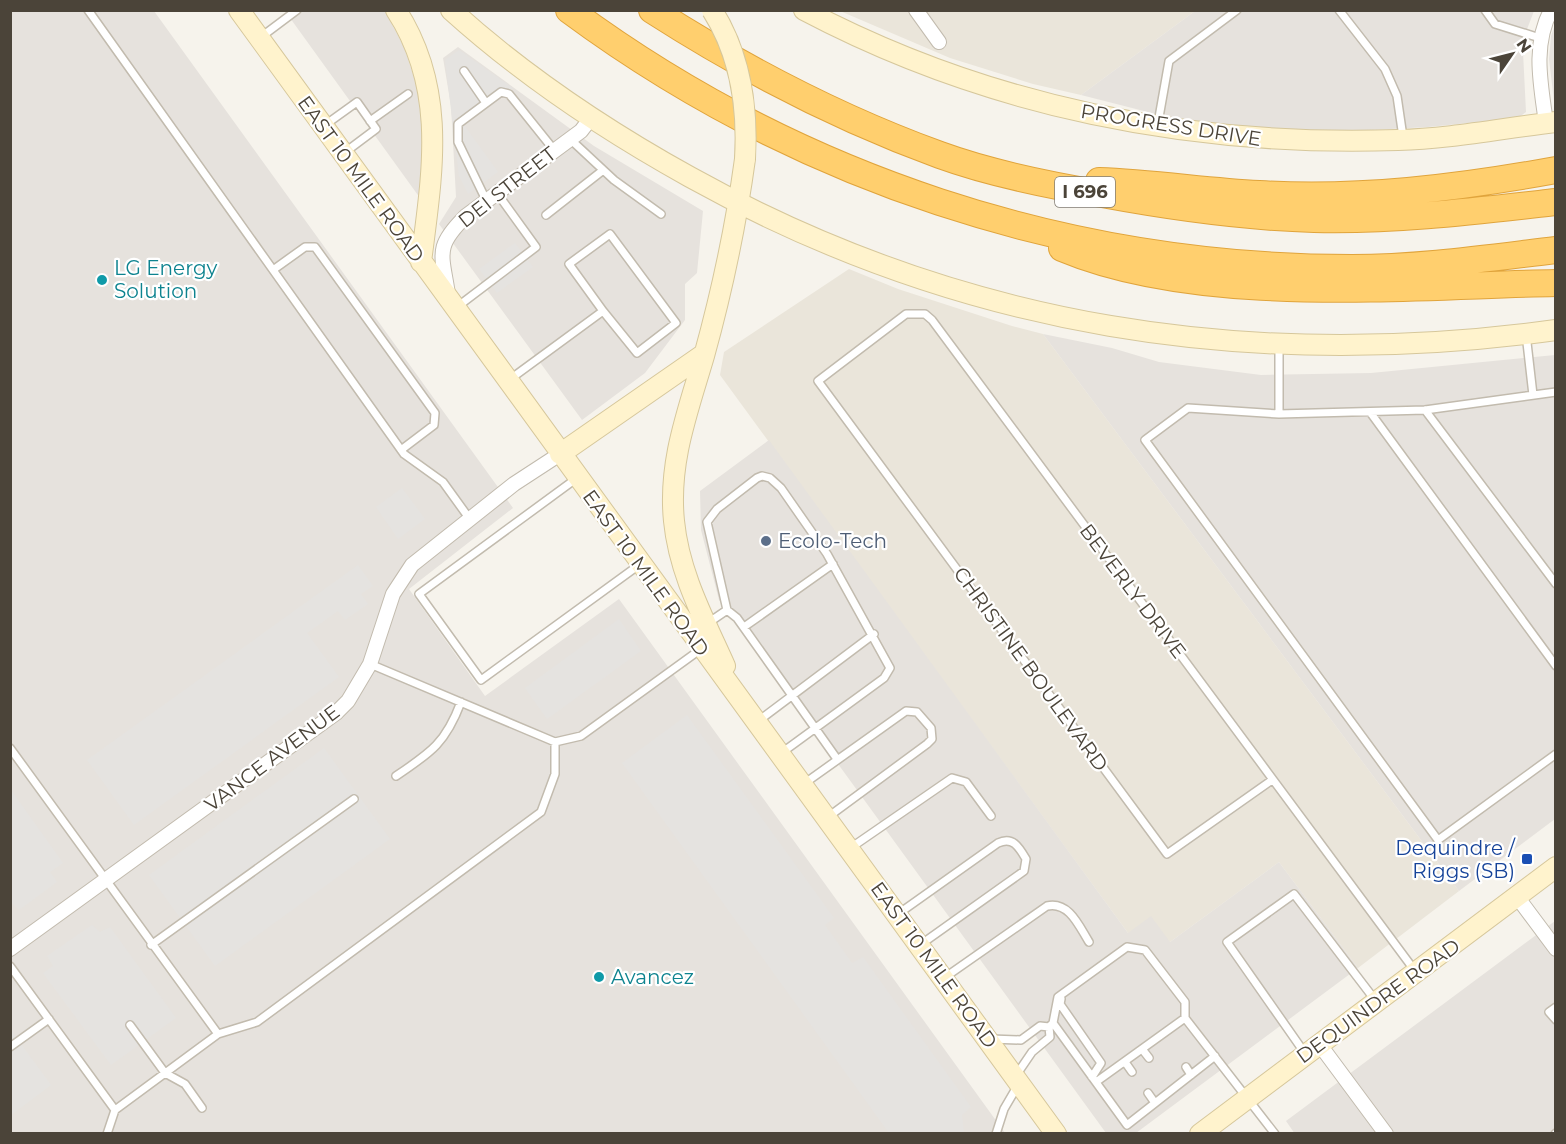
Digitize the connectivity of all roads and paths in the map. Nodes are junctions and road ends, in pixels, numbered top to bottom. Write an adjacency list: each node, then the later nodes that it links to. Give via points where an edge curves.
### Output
1 (88, 10): 41 (lane)
2 (239, 10): 16 (main road, EAST 10 MILE ROAD)
3 (297, 10): 16 (lane)
4 (396, 10): 40 (main road, via 419,59 432,111 433,171)
5 (451, 10): 21 (main road)
6 (569, 10): 38 (highway, I 696, via 643,62 768,133 881,183)
7 (652, 10): 32 (highway, I 696, via 766,79 835,112 942,156)
8 (712, 10): 35 (main road, bridge, via 738,72 745,116)
9 (804, 10): 25 (main road, PROGRESS DRIVE, via 908,58 994,90)
10 (916, 10): 17 (street)
11 (1237, 10): 25 (lane, via 1169,61)
12 (1339, 10): 27 (lane, via 1385,69 1397,96)
13 (1485, 10): 15 (lane, via 1495,24)
14 (1551, 10): 15 (street)
15 (1540, 38): 23 (street, via 1539,64)
16 (259, 39): 24 (main road, EAST 10 MILE ROAD)
17 (939, 42)
18 (464, 71): 20 (lane)
19 (408, 94): 22 (lane)
20 (486, 103): 28 (lane, via 501,92 509,94); 33 (lane, via 458,124 457,133 458,142)
21 (591, 118): 26 (street, DEI STREET); 35 (main road)
22 (370, 121): 24 (lane, via 357,102); 29 (lane, via 376,129)
23 (1551, 123): 27 (main road, PROGRESS DRIVE)
24 (323, 127): 29 (main road, EAST 10 MILE ROAD)
25 (1157, 127): 27 (main road, PROGRESS DRIVE, via 1273,140)
26 (570, 139): 28 (street, DEI STREET); 31 (lane)
27 (1404, 140)
28 (554, 150): 33 (street, DEI STREET)
29 (342, 154): 40 (main road, EAST 10 MILE ROAD)
30 (1556, 170): 32 (highway, via 1413,190 1322,194 1259,194 1093,181)
31 (602, 171): 36 (lane); 37 (lane)
32 (1055, 186): 34 (highway, I 696, via 1178,208 1316,219 1452,214)
33 (491, 197): 43 (street, DEI STREET, via 446,237 442,258); 43 (lane, via 536,247)
34 (1556, 202)
35 (739, 204): 47 (main road, via 826,245 970,295 1101,325); 48 (main road)
36 (661, 214)
37 (546, 215)
38 (992, 219): 39 (highway, I 696, via 1115,247 1287,267 1442,264); 42 (highway, via 1095,262 1198,280 1303,287)
39 (1556, 250)
40 (420, 262): 43 (main road, EAST 10 MILE ROAD)
41 (273, 270): 56 (lane); 56 (lane, via 305,247 315,247 435,413 434,425)
42 (1556, 284)
43 (452, 305): 49 (main road, EAST 10 MILE ROAD)
44 (603, 311): 44 (lane, via 637,353 676,323 610,234 568,264); 49 (lane)
45 (1556, 330): 46 (main road)
46 (1526, 334): 47 (main road, via 1423,344); 52 (lane)
47 (1279, 346): 55 (lane)
48 (704, 354): 57 (main road); 66 (main road, via 681,429 673,497 675,531)
49 (507, 381): 57 (main road, EAST 10 MILE ROAD)
50 (818, 381): 79 (lane, BEVERLY DRIVE, via 906,314 925,314 932,320); 79 (lane, CHRISTINE BOULEVARD, via 1167,854)
51 (1556, 392): 52 (lane)
52 (1533, 395): 53 (lane)
53 (1425, 410): 54 (lane); 62 (lane)
54 (1370, 412): 55 (lane); 68 (lane)
55 (1279, 414): 76 (lane, via 1188,408 1145,440 1438,840)
56 (401, 450): 59 (lane, via 443,482)
57 (560, 454): 58 (main road, EAST 10 MILE ROAD); 59 (street, VANCE AVENUE)
58 (577, 478): 60 (main road, EAST 10 MILE ROAD); 60 (lane, via 419,594 474,671 482,680)
59 (470, 518): 67 (street, VANCE AVENUE, via 424,553 403,577 393,594)
60 (640, 564): 66 (main road, EAST 10 MILE ROAD)
61 (833, 564): 63 (lane, via 781,488 762,476 717,508 707,522); 64 (lane); 65 (lane)
62 (1556, 584)
63 (726, 610): 64 (lane); 66 (lane)
64 (744, 627): 69 (lane)
65 (874, 634): 69 (lane); 72 (lane, via 888,662 888,674)
66 (700, 636): 71 (main road, EAST 10 MILE ROAD); 73 (lane, via 581,736)
67 (370, 664): 70 (lane); 86 (street, VANCE AVENUE, via 348,700 330,717)
68 (1556, 666)
69 (792, 695): 71 (lane); 72 (lane)
70 (461, 702): 73 (lane); 78 (lane, via 442,740)
71 (758, 722): 75 (main road, EAST 10 MILE ROAD)
72 (816, 728): 75 (lane); 77 (lane)
73 (555, 742): 105 (lane, via 555,774 541,812 257,1022)
74 (10, 748): 86 (lane)
75 (780, 754): 80 (main road, EAST 10 MILE ROAD)
76 (1556, 754)
77 (837, 759): 80 (lane); 83 (lane, via 906,711 917,712 931,728 932,739 927,744)
78 (396, 776)
79 (1272, 780): 95 (lane, BEVERLY DRIVE)
80 (803, 785): 83 (main road, EAST 10 MILE ROAD)
81 (354, 799): 90 (lane)
82 (991, 816): 84 (lane, via 966,782 951,778)
83 (827, 817): 84 (main road, EAST 10 MILE ROAD)
84 (849, 849): 88 (main road, EAST 10 MILE ROAD)
85 (1556, 867): 87 (main road, DEQUINDRE ROAD)
86 (105, 880): 90 (lane); 93 (street, VANCE AVENUE)
87 (1518, 898): 92 (street); 95 (main road, DEQUINDRE ROAD)
88 (898, 914): 91 (main road, EAST 10 MILE ROAD); 91 (lane, via 998,843 1016,844 1026,858 1024,871)
89 (1089, 942): 96 (lane, via 1070,912 1058,905 1047,906)
90 (151, 945): 105 (lane)
91 (920, 945): 96 (main road, EAST 10 MILE ROAD)
92 (1556, 949)
93 (10, 950)
94 (10, 966): 101 (lane)
95 (1416, 972): 98 (main road, DEQUINDRE ROAD)
96 (944, 978): 107 (main road, EAST 10 MILE ROAD)
97 (1063, 994): 100 (lane, via 1127,946 1145,950 1185,1002); 104 (lane, via 1058,998); 120 (lane, via 1060,1004 1065,1015 1101,1063)
98 (1377, 1002): 110 (main road, DEQUINDRE ROAD); 110 (lane, via 1294,894 1227,942)
99 (1556, 1007): 102 (lane, via 1549,1012)
100 (1185, 1018): 106 (lane); 112 (lane)
101 (49, 1020): 109 (lane); 127 (lane)
102 (1556, 1020)
103 (130, 1025): 117 (lane)
104 (1051, 1025): 107 (lane, via 1040,1026 1021,1040); 119 (lane, via 1050,1037 1032,1052); 120 (lane)
105 (218, 1034): 117 (lane)
106 (1161, 1035): 108 (lane); 111 (lane)
107 (988, 1039): 119 (main road, EAST 10 MILE ROAD)
108 (1167, 1043)
109 (10, 1047)
110 (1313, 1049): 124 (main road, DEQUINDRE ROAD); 133 (street)
111 (1142, 1050): 113 (lane); 114 (lane)
112 (1215, 1056): 118 (lane); 124 (lane)
113 (1149, 1058)
114 (1125, 1062): 116 (lane); 120 (lane)
115 (1186, 1068): 118 (lane)
116 (1132, 1072)
117 (165, 1073): 126 (lane, via 185,1084); 127 (lane)
118 (1191, 1075): 122 (lane)
119 (1018, 1080): 129 (lane); 130 (main road, EAST 10 MILE ROAD)
120 (1094, 1080): 125 (lane, via 1127,1125)
121 (1167, 1081): 122 (lane)
122 (1172, 1090): 125 (lane)
123 (1148, 1093): 125 (lane)
124 (1248, 1097): 131 (main road, DEQUINDRE ROAD); 132 (lane)
125 (1155, 1103)
126 (202, 1108)
127 (115, 1110): 128 (lane)
128 (107, 1134)
129 (996, 1134)
130 (1056, 1134)
131 (1200, 1134)
132 (1275, 1134)
133 (1386, 1134)

